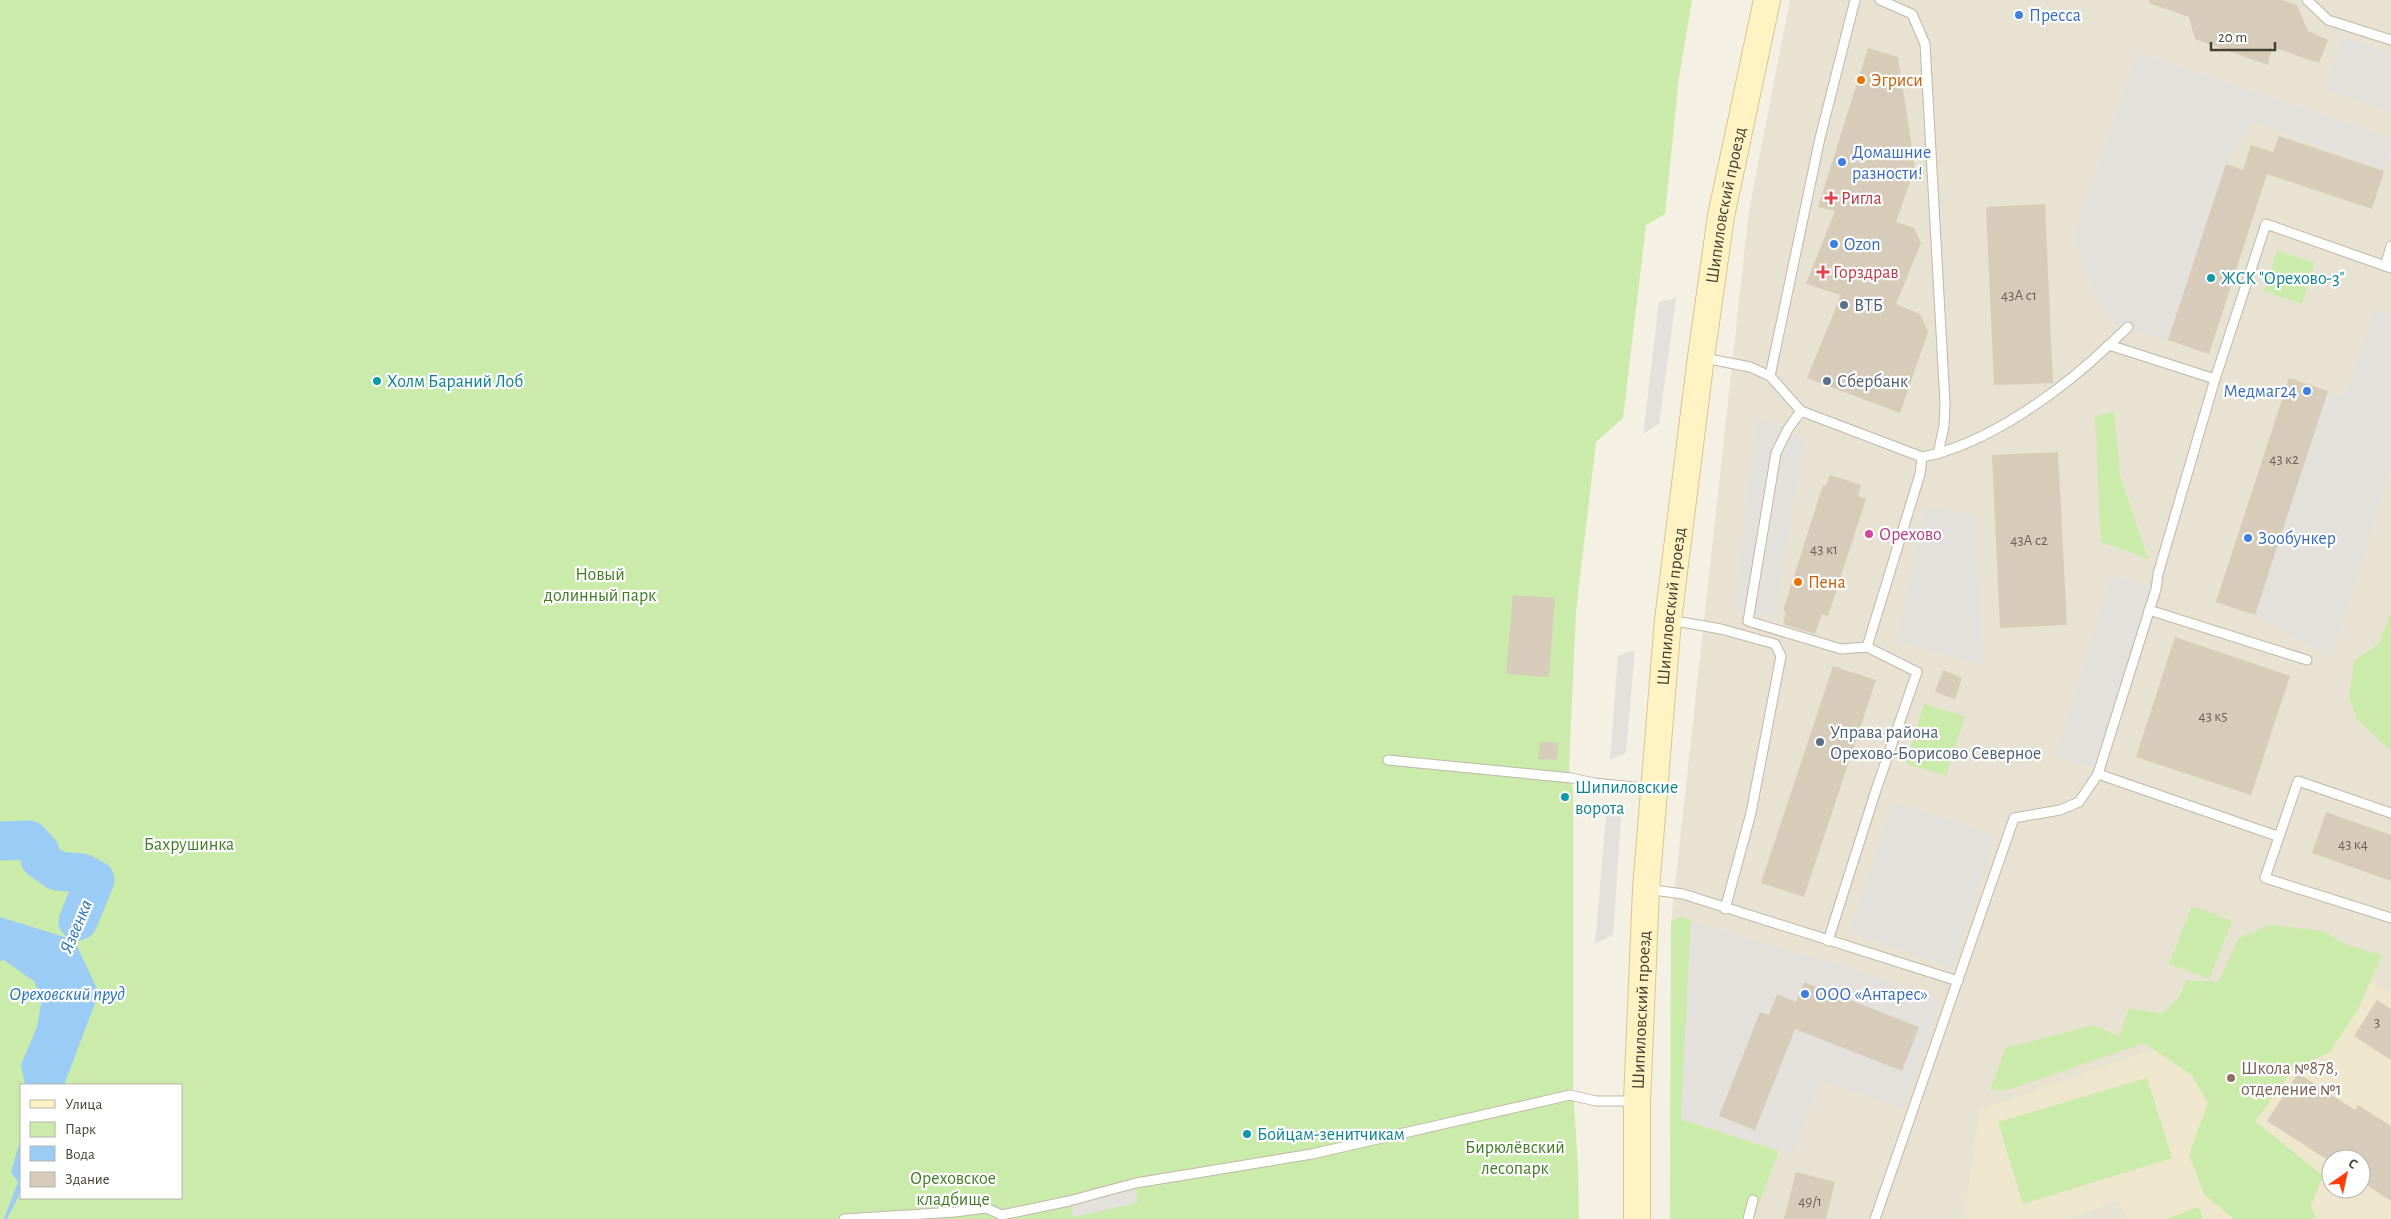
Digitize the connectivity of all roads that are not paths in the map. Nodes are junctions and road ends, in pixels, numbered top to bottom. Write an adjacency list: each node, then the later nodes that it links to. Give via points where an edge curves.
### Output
1 (1767, 0): 10 (main road, Шипиловский проезд, via 1721,216)
2 (1855, 0): 11 (lane, via 1820,138)
3 (1880, 0): 14 (lane, via 1912,14 1925,44 1945,403)
4 (2308, 0): 5 (lane, via 2328,20)
5 (2391, 40)
6 (2391, 246): 7 (lane)
7 (2388, 267): 12 (lane, via 2266,224)
8 (2128, 328): 9 (lane)
9 (2109, 345): 12 (lane); 14 (lane, via 2082,372 2022,414)
10 (1701, 357): 11 (lane, via 1750,367); 17 (main road, Шипиловский проезд)
11 (1770, 376): 13 (lane)
12 (2215, 379): 16 (lane)
13 (1801, 410): 15 (lane); 18 (lane, via 1776,453 1748,621 1842,649)
14 (1938, 454): 15 (lane)
15 (1922, 457): 18 (lane, via 1920,474)
16 (2149, 610): 19 (lane); 21 (lane)
17 (1668, 620): 22 (main road, Шипиловский проезд); 26 (lane, via 1721,629 1775,644 1781,656 1751,813)
18 (1867, 647): 28 (lane, via 1917,672 1878,781)
19 (2306, 660)
20 (1388, 760): 22 (lane)
21 (2098, 774): 24 (lane); 29 (lane, via 2079,802 2060,810 2014,818)
22 (1653, 789): 25 (main road, Шипиловский проезд)
23 (2391, 814): 24 (lane, via 2298,781)
24 (2278, 836): 27 (lane, via 2265,878)
25 (1646, 889): 26 (lane, via 1683,894); 30 (main road, Шипиловский проезд)
26 (1725, 909): 28 (lane)
27 (2391, 918)
28 (1828, 941): 29 (lane)
29 (1958, 981): 35 (lane)
30 (1637, 1101): 32 (lane, via 1596,1100 1570,1095 1312,1154 1136,1183 1002,1215 986,1208); 33 (main road, Шипиловский проезд)
31 (1753, 1200): 34 (lane)
32 (844, 1219)
33 (1637, 1219)
34 (1748, 1219)
35 (1875, 1219)

